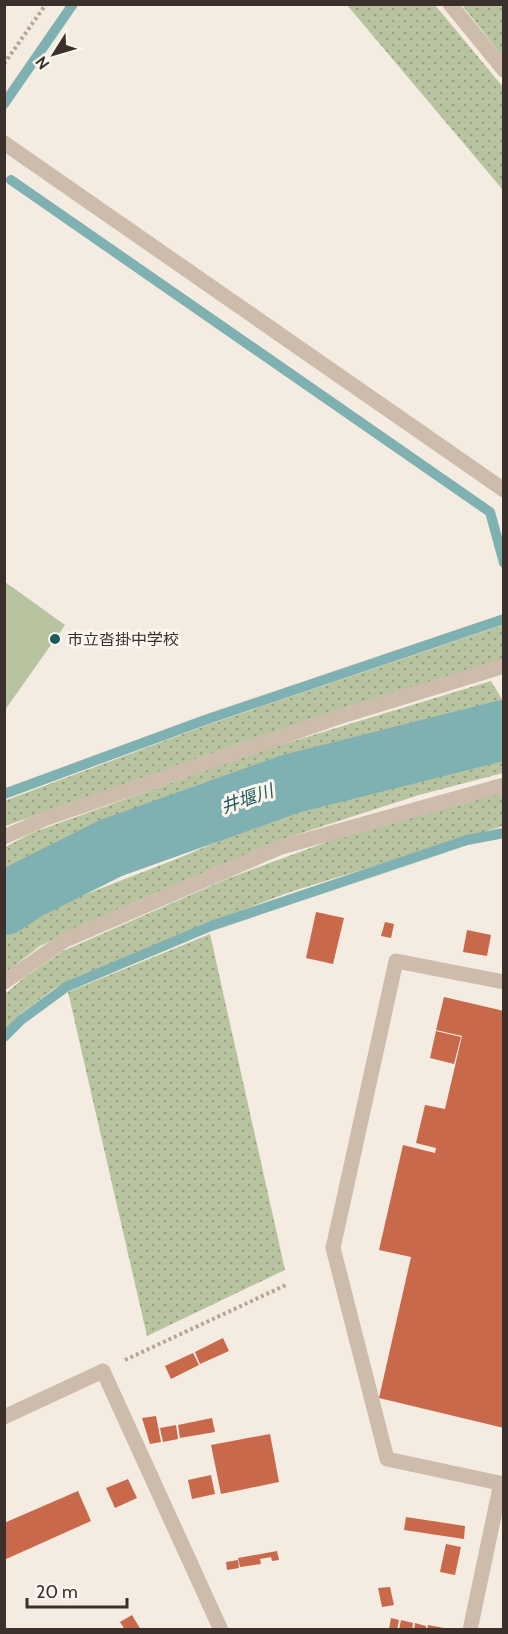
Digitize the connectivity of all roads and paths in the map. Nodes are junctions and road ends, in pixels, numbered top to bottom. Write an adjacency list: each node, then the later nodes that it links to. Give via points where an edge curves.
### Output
1 (46, 4): 3 (path)
2 (450, 4): 4 (street)
3 (4, 64)
4 (504, 70)
5 (4, 143): 6 (street)
6 (504, 490)
7 (504, 666): 9 (street, via 345,714 47,818)
8 (504, 785): 10 (street, via 281,847 65,940)
9 (4, 837)
10 (4, 982)
11 (504, 982): 15 (street, via 396,962 333,1248 387,1459)
12 (286, 1285): 13 (path)
13 (103, 1371): 14 (street); 16 (street)
14 (4, 1417)
15 (502, 1483): 17 (street)
16 (220, 1629)
17 (470, 1629)

